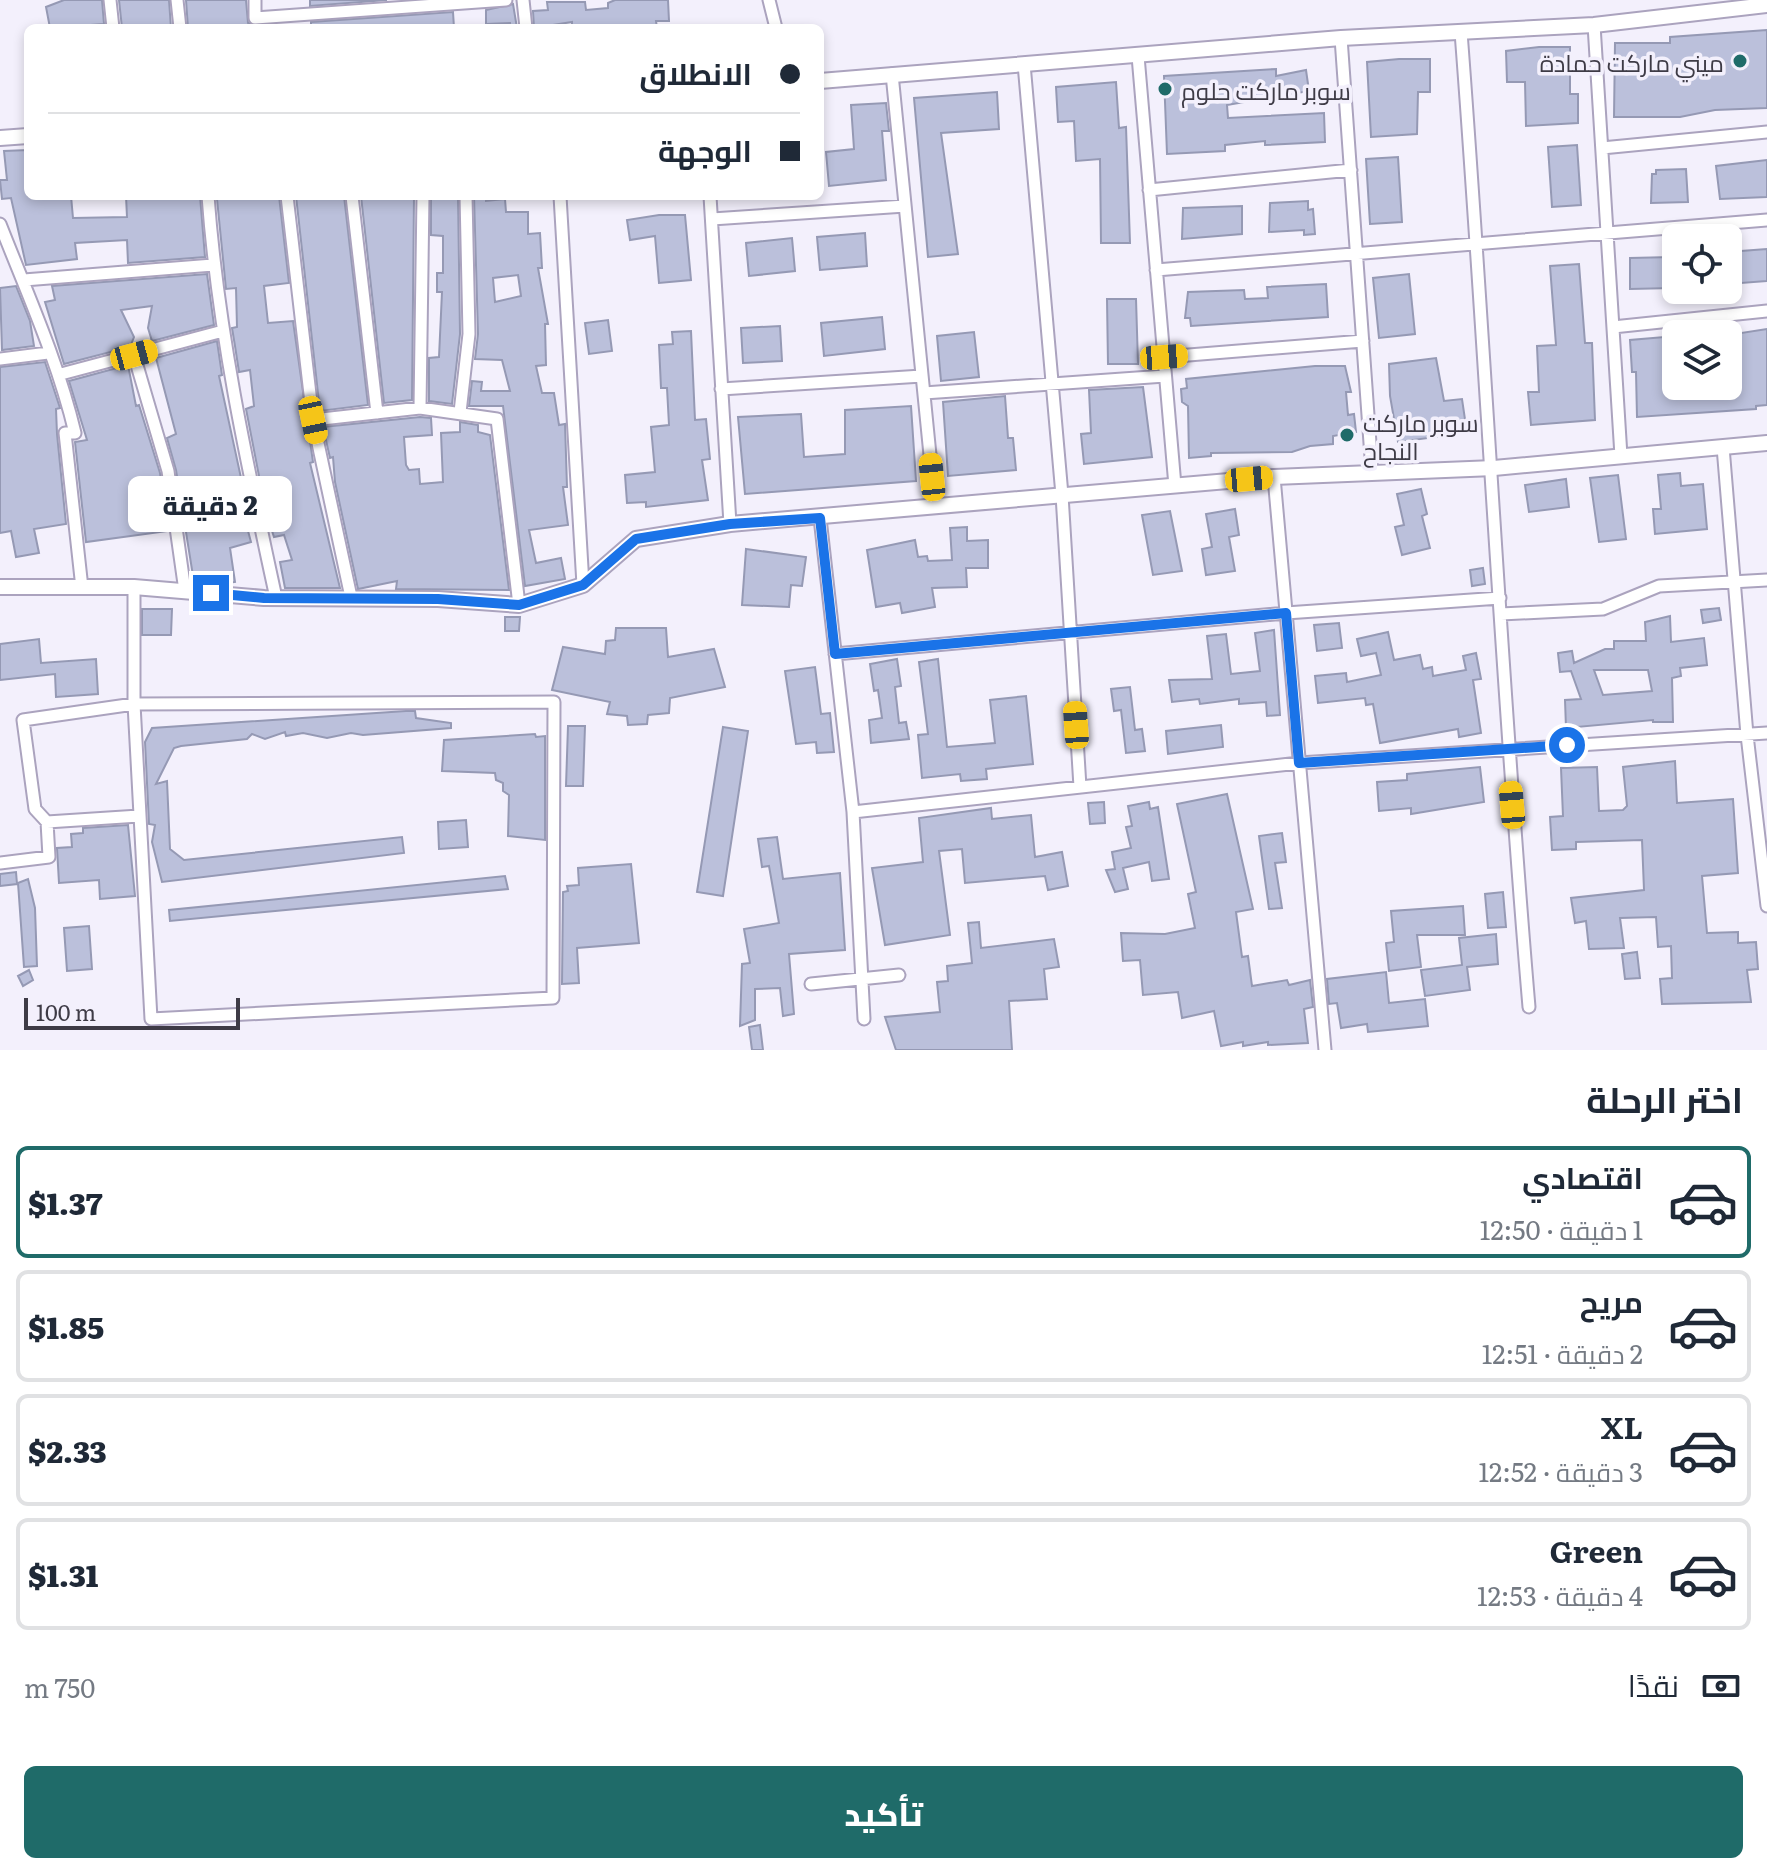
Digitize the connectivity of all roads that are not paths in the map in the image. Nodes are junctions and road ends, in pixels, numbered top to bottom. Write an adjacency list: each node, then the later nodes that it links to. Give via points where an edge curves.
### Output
1 (110, 0): 8 (street)
2 (177, 0): 9 (street)
3 (255, 0): 4 (street, via 255,18)
4 (506, 0)
5 (523, 0): 10 (street)
6 (769, 0): 11 (street)
7 (1767, 5): 12 (street)
8 (113, 24)
9 (180, 24)
10 (526, 24)
11 (775, 24)
12 (1594, 25): 13 (street); 22 (street)
13 (1461, 32): 14 (street); 37 (street)
14 (1341, 38): 15 (street); 23 (street)
15 (1138, 56): 16 (street); 24 (street)
16 (1024, 64): 17 (street); 53 (street)
17 (892, 74): 18 (street); 32 (street)
18 (824, 81)
19 (1767, 132): 22 (street)
20 (24, 136): 21 (street)
21 (0, 138)
22 (1602, 148): 36 (street)
23 (1351, 170): 24 (street); 38 (street)
24 (1149, 190): 40 (street)
25 (208, 200): 39 (street)
26 (287, 200): 59 (street)
27 (352, 200): 58 (street)
28 (423, 200): 56 (street)
29 (466, 200): 57 (street, via 469,334)
30 (560, 200): 73 (street)
31 (710, 200): 33 (street)
32 (905, 206): 33 (street); 51 (street)
33 (712, 219): 54 (street)
34 (1767, 220): 36 (street)
35 (0, 224): 41 (street)
36 (1607, 233): 37 (street); 43 (street)
37 (1478, 244): 38 (street); 63 (street)
38 (1357, 256): 40 (street); 45 (street)
39 (213, 265): 41 (street); 44 (street)
40 (1156, 270): 48 (street)
41 (24, 280): 46 (street)
42 (1767, 311): 43 (street)
43 (1613, 327): 62 (street)
44 (223, 331): 47 (street); 79 (street)
45 (1363, 341): 48 (street); 64 (street)
46 (48, 353): 49 (street); 50 (street)
47 (134, 355): 50 (street); 77 (street, via 168,471)
48 (1164, 357): 52 (street)
49 (0, 359)
50 (61, 374): 76 (street, via 75,433 65,433)
51 (922, 376): 54 (street); 55 (street)
52 (1165, 376): 53 (street); 66 (street)
53 (1052, 384): 55 (street); 67 (street)
54 (721, 389): 70 (street)
55 (924, 393): 68 (street)
56 (420, 408): 57 (street); 58 (street)
57 (460, 412): 81 (street, via 497,419)
58 (377, 413): 59 (street)
59 (313, 420): 78 (street)
60 (1767, 443): 61 (street)
61 (1723, 447): 62 (street); 72 (street)
62 (1621, 456): 63 (street)
63 (1494, 468): 64 (street); 80 (street)
64 (1372, 471): 65 (street)
65 (1274, 477): 66 (street); 82 (street)
66 (1175, 486): 67 (street)
67 (1062, 495): 68 (street); 84 (street)
68 (935, 505): 69 (street)
69 (820, 518): 70 (street); 85 (street)
70 (730, 524): 73 (street, via 636,539)
71 (1767, 580): 72 (street)
72 (1734, 582): 83 (street, via 1659,586 1603,609); 88 (street)
73 (583, 585): 81 (street)
74 (0, 587): 76 (street)
75 (134, 587): 76 (street); 77 (street); 86 (street)
76 (82, 588)
77 (185, 591): 79 (street)
78 (351, 597): 79 (street); 81 (street)
79 (276, 598)
80 (1500, 598): 82 (street); 83 (street)
81 (519, 605)
82 (1286, 613): 84 (street); 90 (street)
83 (1501, 614): 89 (street)
84 (1070, 632): 85 (street); 91 (street)
85 (835, 654): 92 (street)
86 (134, 704): 93 (street); 93 (street, via 554,702 553,998 151,1019); 94 (street, via 23,720 35,809)
87 (1767, 733): 88 (street)
88 (1747, 735): 89 (street); 96 (street)
89 (1507, 748): 90 (street); 100 (street)
90 (1299, 763): 91 (street); 102 (street)
91 (1080, 787): 92 (street)
92 (853, 812): 98 (street)
93 (139, 816): 94 (street)
94 (47, 822): 95 (street, via 49,857)
95 (0, 863)
96 (1767, 906)
97 (899, 975): 98 (street)
98 (861, 979): 99 (street); 101 (street)
99 (811, 984)
100 (1529, 1007)
101 (864, 1019)
102 (1325, 1050)

